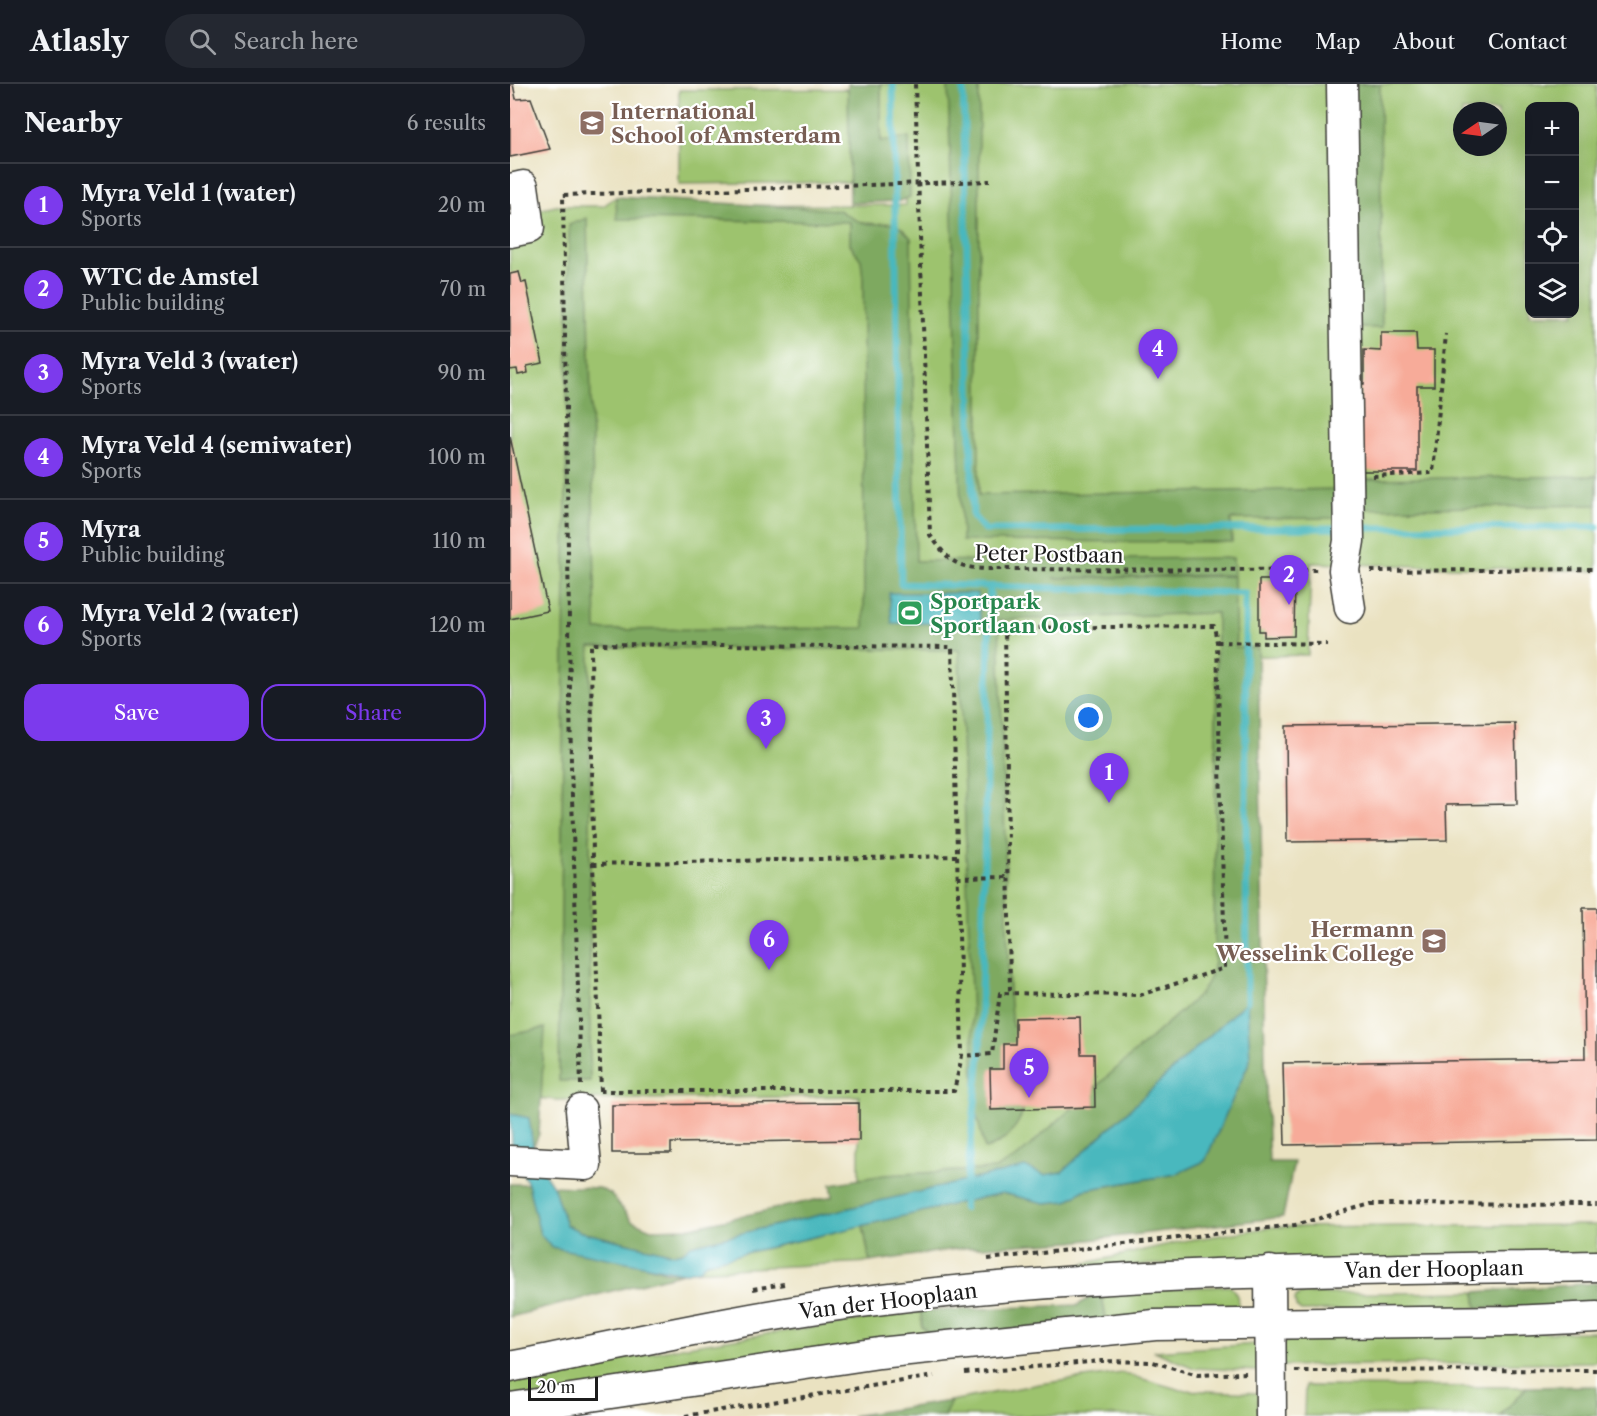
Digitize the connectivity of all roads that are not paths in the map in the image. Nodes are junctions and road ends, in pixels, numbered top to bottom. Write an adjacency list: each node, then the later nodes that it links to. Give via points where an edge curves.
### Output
1 (1342, 84): 4 (street)
2 (510, 189): 3 (street, via 523,186 529,228)
3 (510, 232)
4 (1350, 608)
5 (588, 1097): 6 (street, via 586,1165)
6 (510, 1161)
7 (1597, 1266): 8 (street, Van der Hooplaan)
8 (1270, 1271): 10 (street); 11 (street, Van der Hooplaan, via 1065,1281 882,1299 703,1328)
9 (1597, 1317): 10 (street)
10 (1271, 1324): 12 (street, via 1155,1325 879,1353); 13 (street)
11 (510, 1367)
12 (510, 1408)
13 (1271, 1416)

